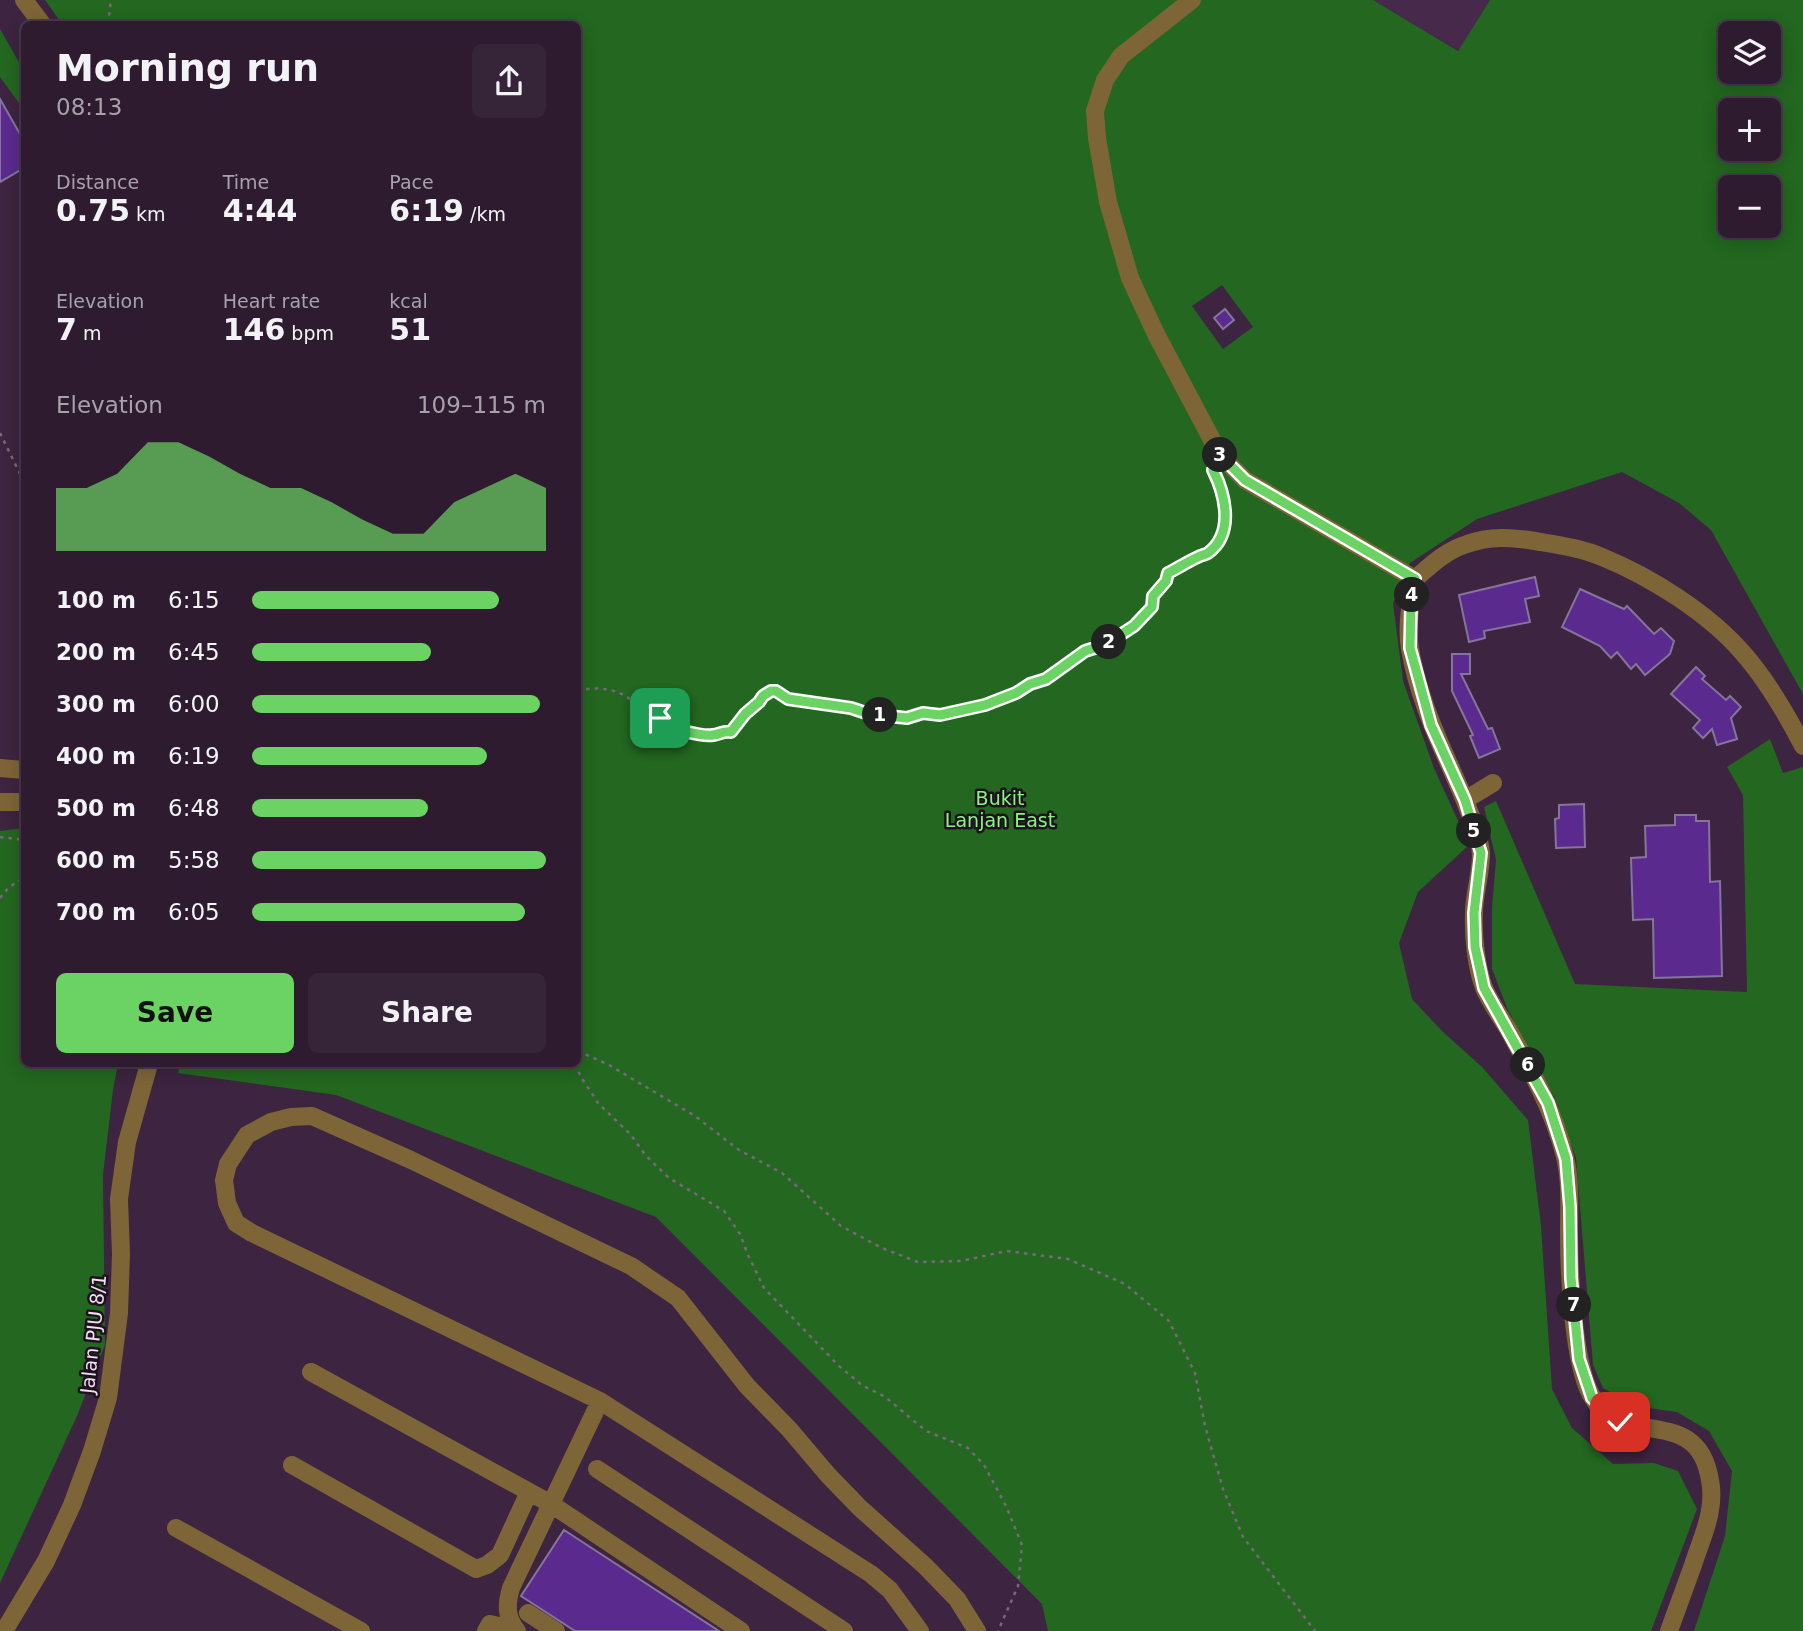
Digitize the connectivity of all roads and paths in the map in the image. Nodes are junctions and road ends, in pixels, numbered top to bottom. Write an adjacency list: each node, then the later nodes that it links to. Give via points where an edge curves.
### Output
1 (24, 0): 4 (street)
2 (111, 0): 5 (path)
3 (1192, 0): 7 (street, via 1121,56 1105,80 1095,111 1108,202 1130,278)
4 (40, 21)
5 (108, 21)
6 (0, 433): 8 (path)
7 (1220, 455): 9 (street, via 1245,480); 10 (path, via 1213,470 1226,519 1224,531 1208,553 1168,573 1153,596 1152,607 1134,626 1085,651 1046,679 985,705 907,718 788,699 771,691 731,732 714,735 675,729 669,720 650,720 631,700 609,690)
8 (21, 476)
9 (1415, 579): 11 (street, via 1444,554 1468,543 1511,536 1602,557 1680,597 1740,650 1787,714); 15 (street, via 1410,648 1431,725)
10 (581, 690)
11 (1803, 746)
12 (0, 768): 13 (street)
13 (21, 770)
14 (1493, 783): 15 (street)
15 (1465, 800): 44 (street, via 1481,853 1474,913 1475,947 1484,988 1548,1103 1566,1159 1571,1278 1584,1377 1592,1398 1611,1418 1677,1433 1700,1451 1707,1466 1712,1498 1707,1527)
16 (0, 802): 17 (street)
17 (21, 802)
18 (0, 837): 19 (path)
19 (21, 840)
20 (21, 880): 21 (path)
21 (0, 898)
22 (581, 1052): 43 (path, via 695,1116 739,1150 782,1172 841,1226 882,1248 918,1262 961,1261 1007,1251 1068,1259 1125,1284 1169,1321 1195,1373 1223,1489 1243,1537)
23 (148, 1067): 34 (street, Jalan PJU 8/1, via 127,1142 118,1199 120,1313 108,1398 72,1505 46,1561)
24 (576, 1067): 42 (path, via 598,1102 668,1178 724,1211 764,1287 830,1357 926,1431 968,1448 984,1465 1022,1545 1018,1586)
25 (310, 1372): 29 (street)
26 (600, 1401): 30 (street); 33 (street, via 871,1574 890,1590); 41 (street, via 236,1223 224,1180 235,1151 247,1135 271,1122 312,1116 631,1266 678,1298 747,1386 860,1508 957,1599)
27 (292, 1465): 29 (street, via 476,1569 500,1555)
28 (597, 1469): 40 (street)
29 (529, 1492): 30 (street)
30 (551, 1504): 37 (street, via 507,1601); 39 (street)
31 (176, 1528): 35 (street)
32 (528, 1613): 38 (street)
33 (914, 1629)
34 (4, 1631)
35 (360, 1631)
36 (486, 1631): 37 (street, via 490,1624)
37 (517, 1631)
38 (556, 1631)
39 (741, 1631)
40 (845, 1631)
41 (977, 1631)
42 (998, 1631)
43 (1315, 1631)
44 (1669, 1631)

